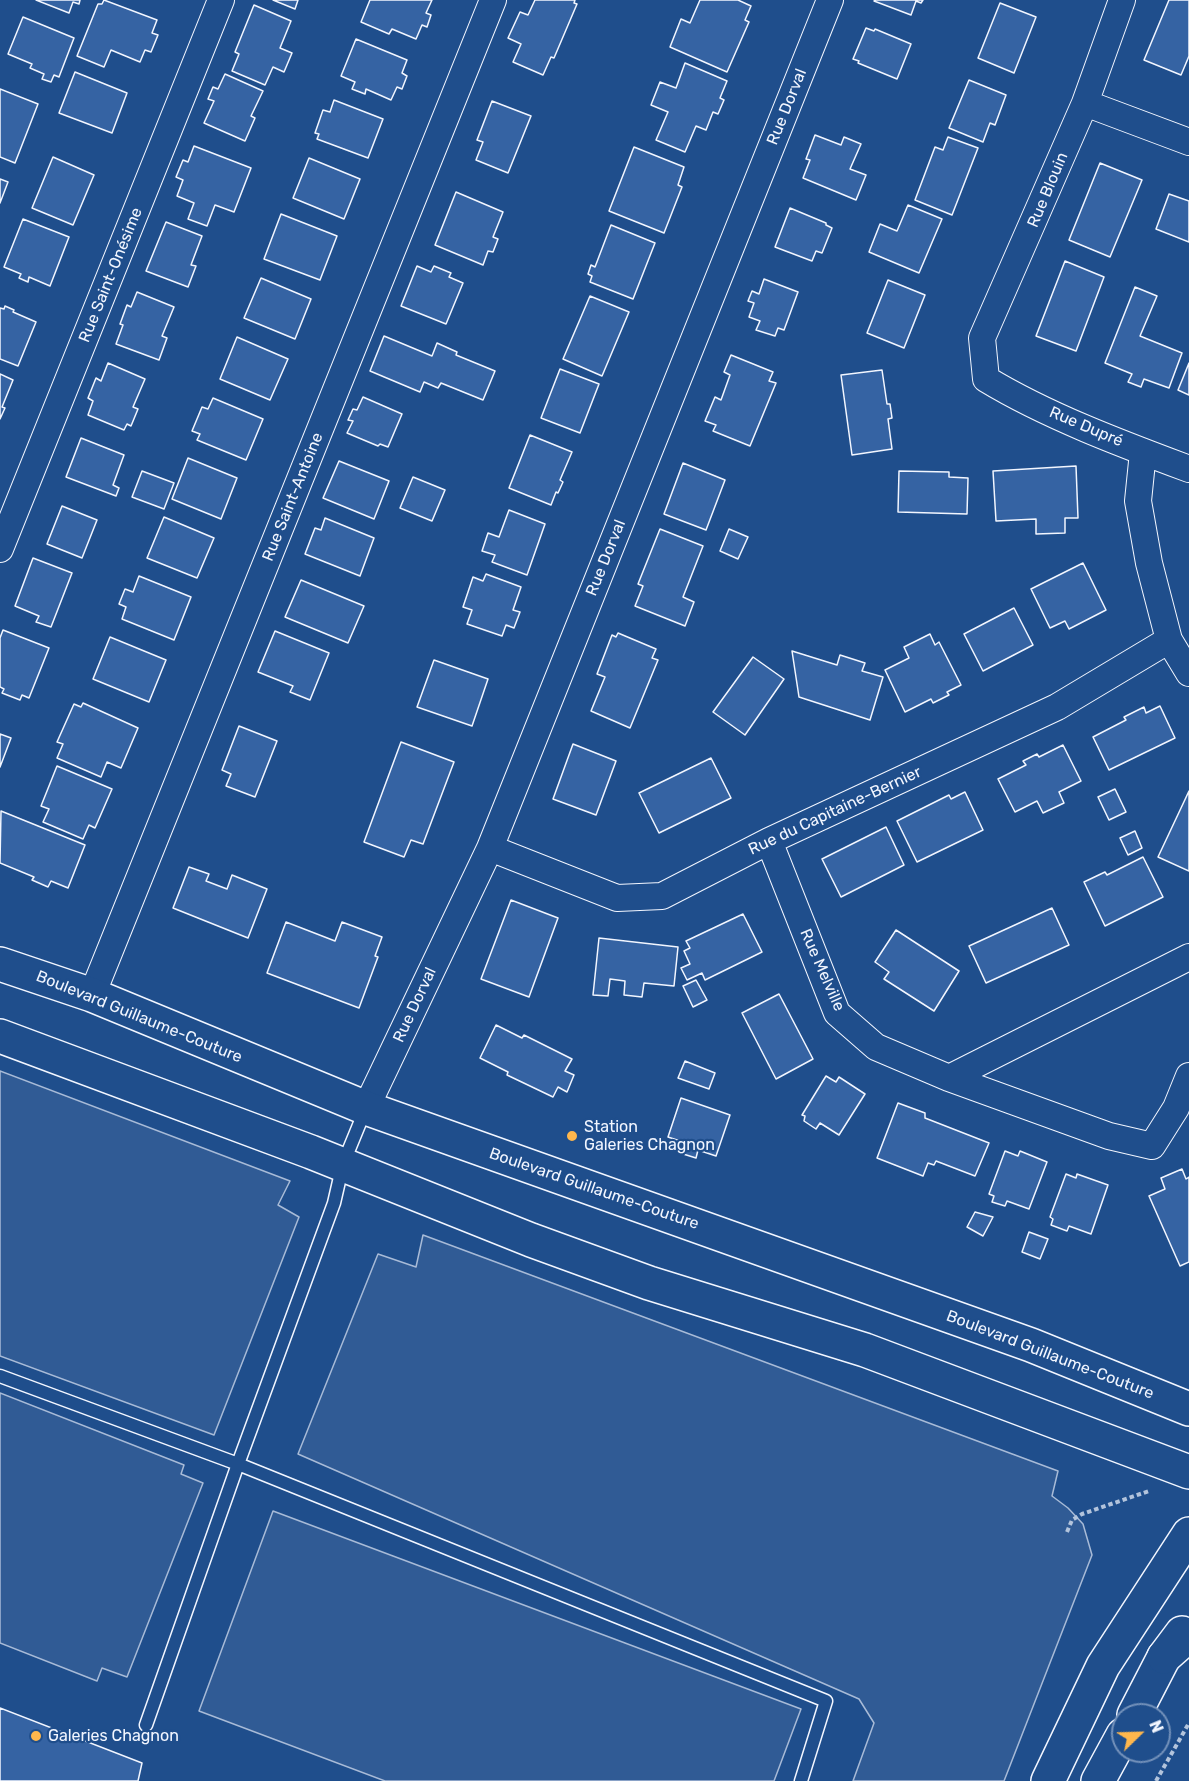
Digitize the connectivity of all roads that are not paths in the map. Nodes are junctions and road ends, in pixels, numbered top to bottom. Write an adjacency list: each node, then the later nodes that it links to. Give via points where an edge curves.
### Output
1 (221, 0): 10 (street, Rue Saint-Onésime)
2 (493, 0): 17 (street, Rue Saint-Antoine)
3 (830, 0): 14 (street, Rue Dorval)
4 (1122, 0): 5 (street, Rue Blouin)
5 (1085, 103): 6 (street); 7 (street, Rue Blouin, via 982,338)
6 (1189, 142)
7 (986, 379): 8 (street, Rue Dupré, via 1015,396)
8 (1143, 452): 9 (street, Rue Dupré); 11 (street, via 1138,501)
9 (1189, 469)
10 (0, 549)
11 (1169, 640): 12 (street); 13 (street, Rue du Capitaine-Bernier, via 1057,706)
12 (1189, 673)
13 (769, 842): 14 (street, Rue du Capitaine-Bernier, via 662,896 617,898); 20 (street, Rue Melville, via 837,1013 876,1047)
14 (490, 848): 21 (street, Rue Dorval)
15 (1189, 957): 20 (street)
16 (0, 964): 17 (main road, Boulevard Guillaume-Couture)
17 (92, 994): 21 (main road, Boulevard Guillaume-Couture)
18 (0, 1036): 22 (main road)
19 (1189, 1076): 20 (street, Rue Melville, via 1176,1108 1152,1146 1109,1136)
20 (949, 1078)
21 (366, 1108): 22 (lane); 24 (main road, Boulevard Guillaume-Couture, via 1031,1345)
22 (343, 1164): 25 (lane, via 333,1203); 26 (main road, via 531,1240 865,1350)
23 (0, 1376): 25 (lane)
24 (1189, 1409)
25 (238, 1464): 32 (lane); 34 (lane, via 826,1701)
26 (1189, 1472)
27 (1189, 1534): 35 (main road, via 1103,1666)
28 (1189, 1625): 30 (main road)
29 (1189, 1635): 30 (main road)
30 (1164, 1657): 31 (main road)
31 (1140, 1703)
32 (146, 1725)
33 (1111, 1757): 36 (main road)
34 (801, 1781)
35 (1048, 1781)
36 (1098, 1781)

